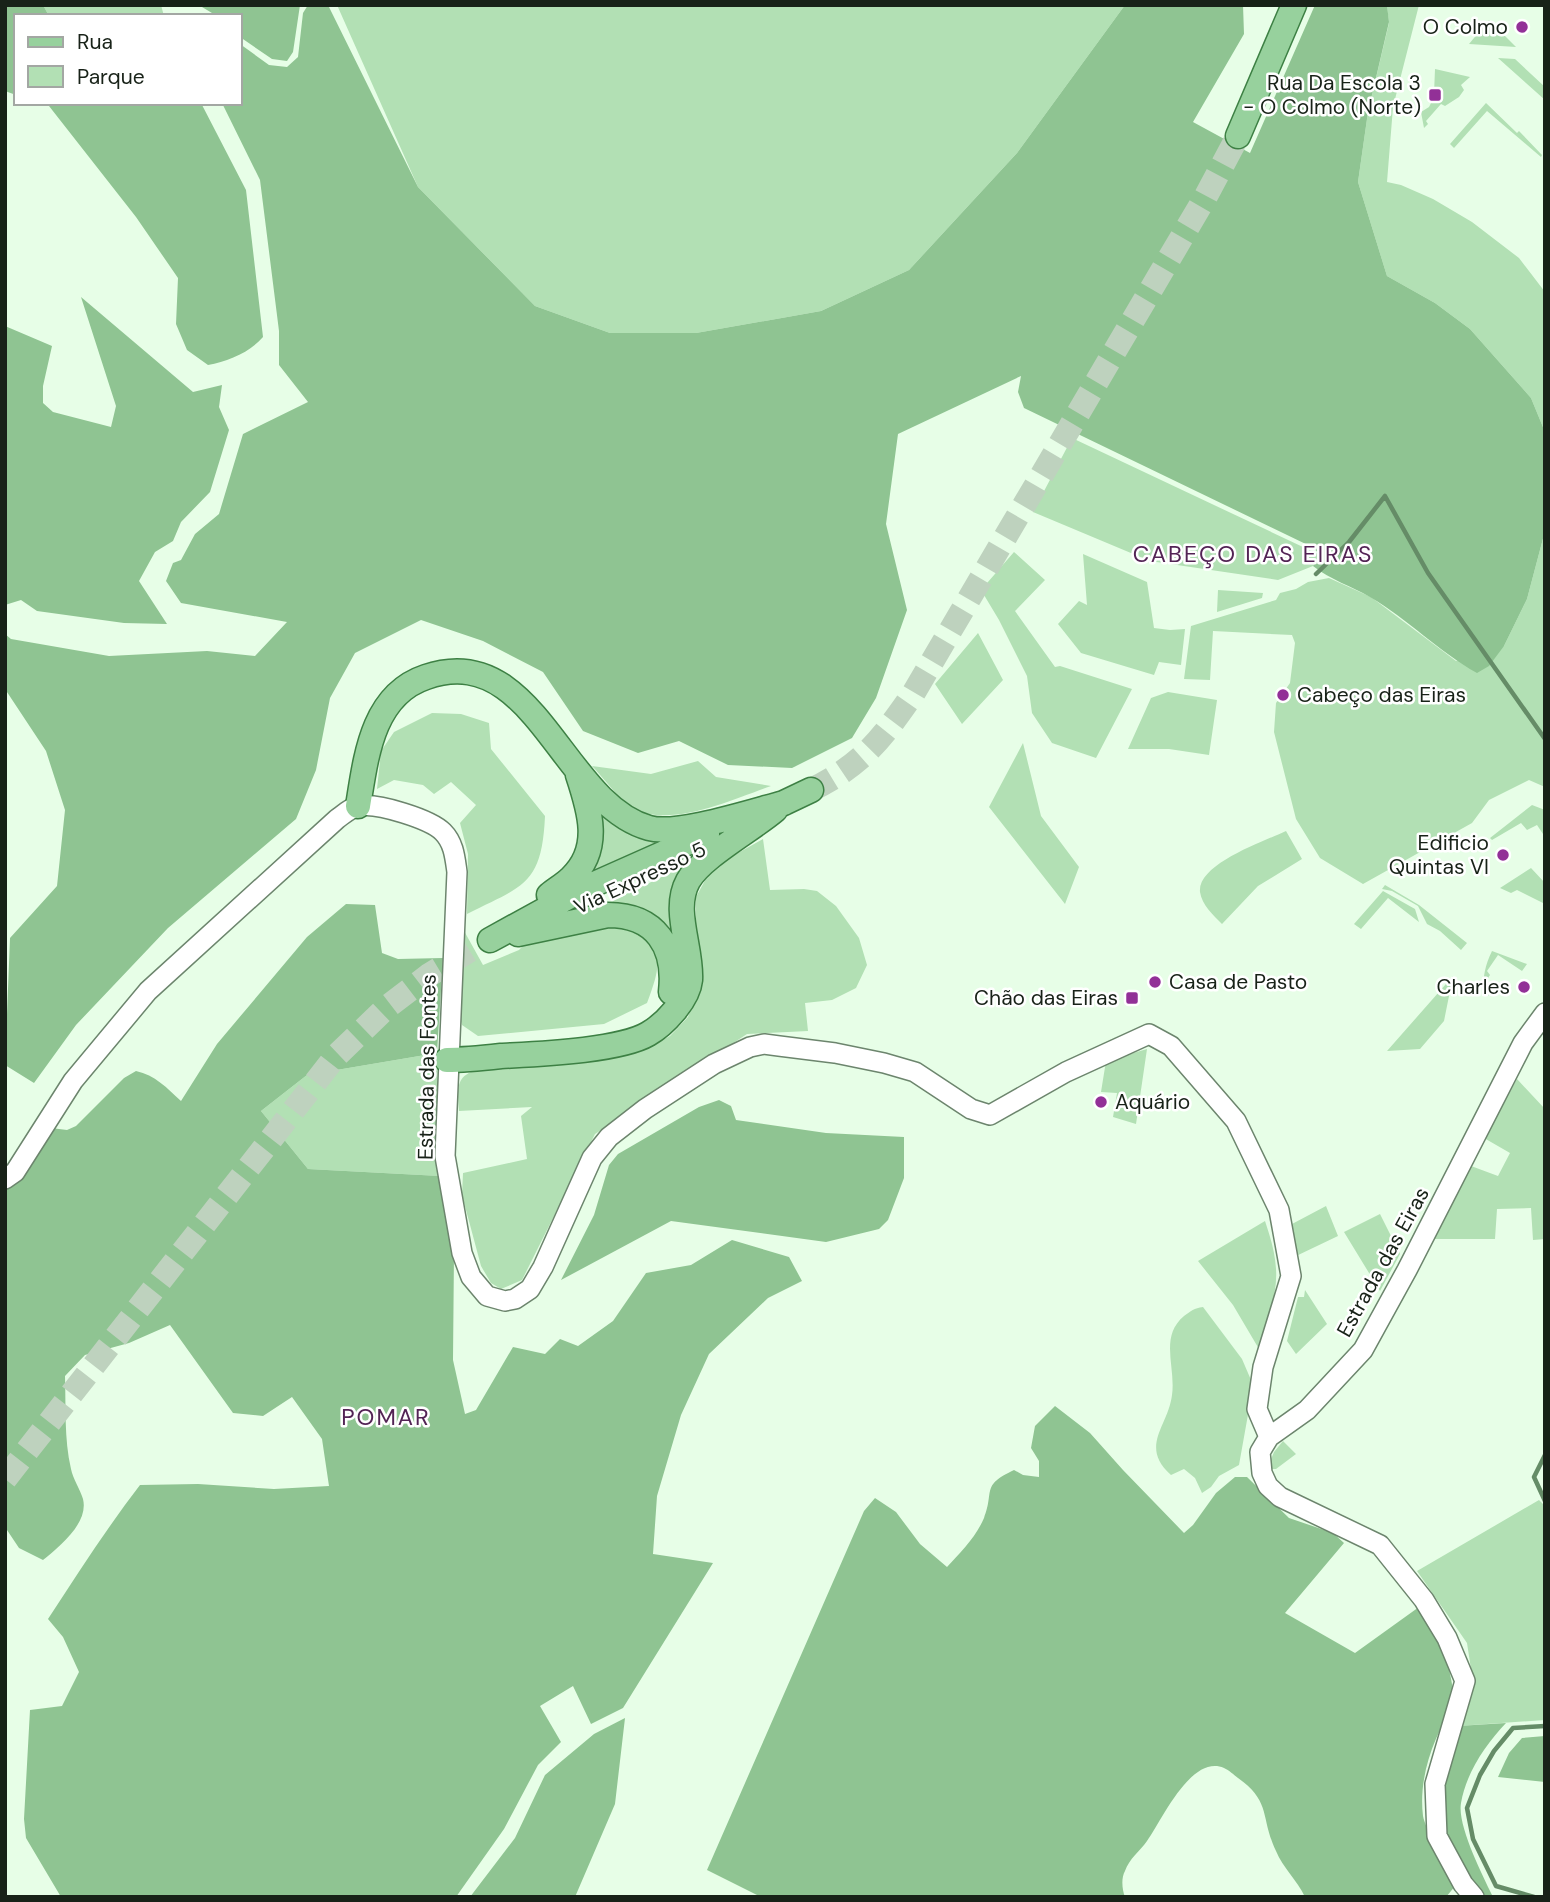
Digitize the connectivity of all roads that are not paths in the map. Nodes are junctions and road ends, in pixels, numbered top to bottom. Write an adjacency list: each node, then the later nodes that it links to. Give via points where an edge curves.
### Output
1 (1294, 5): 2 (main road)
2 (1238, 136)
3 (577, 771): 5 (main road, via 618,813 651,829 676,830); 6 (main road, via 511,691 475,673 449,671 412,683 384,709 373,732); 7 (main road, via 592,830 582,864 570,879)
4 (811, 790): 5 (main road, Via Expresso 5)
5 (784, 803): 7 (main road, Via Expresso 5, via 581,890); 9 (main road, via 690,878 681,896 690,983)
6 (358, 806): 10 (street, Estrada das Fontes, via 376,806 423,820 443,831 453,846 457,872); 11 (street, via 337,819 148,991 73,1082 15,1172)
7 (484, 943): 9 (main road, via 608,915 638,920 661,938 670,953)
8 (1545, 1013): 12 (street, Estrada das Eiras, via 1523,1042 1363,1350 1307,1410)
9 (668, 1017): 10 (main road, via 648,1035 614,1045)
10 (447, 1060): 12 (street, Estrada das Fontes, via 445,1156 459,1240 477,1286 487,1296 505,1301 522,1296 537,1279 592,1158 608,1137 714,1064 750,1047 764,1044 884,1063 915,1072 971,1110 990,1115 1066,1072 1149,1034 1171,1046 1236,1121 1279,1210 1291,1276 1263,1367 1257,1409)
11 (5, 1179)
12 (1269, 1437): 13 (street, via 1260,1452 1268,1486 1280,1497 1380,1545 1424,1600 1447,1639 1465,1681 1435,1784 1437,1836)
13 (1474, 1897)

